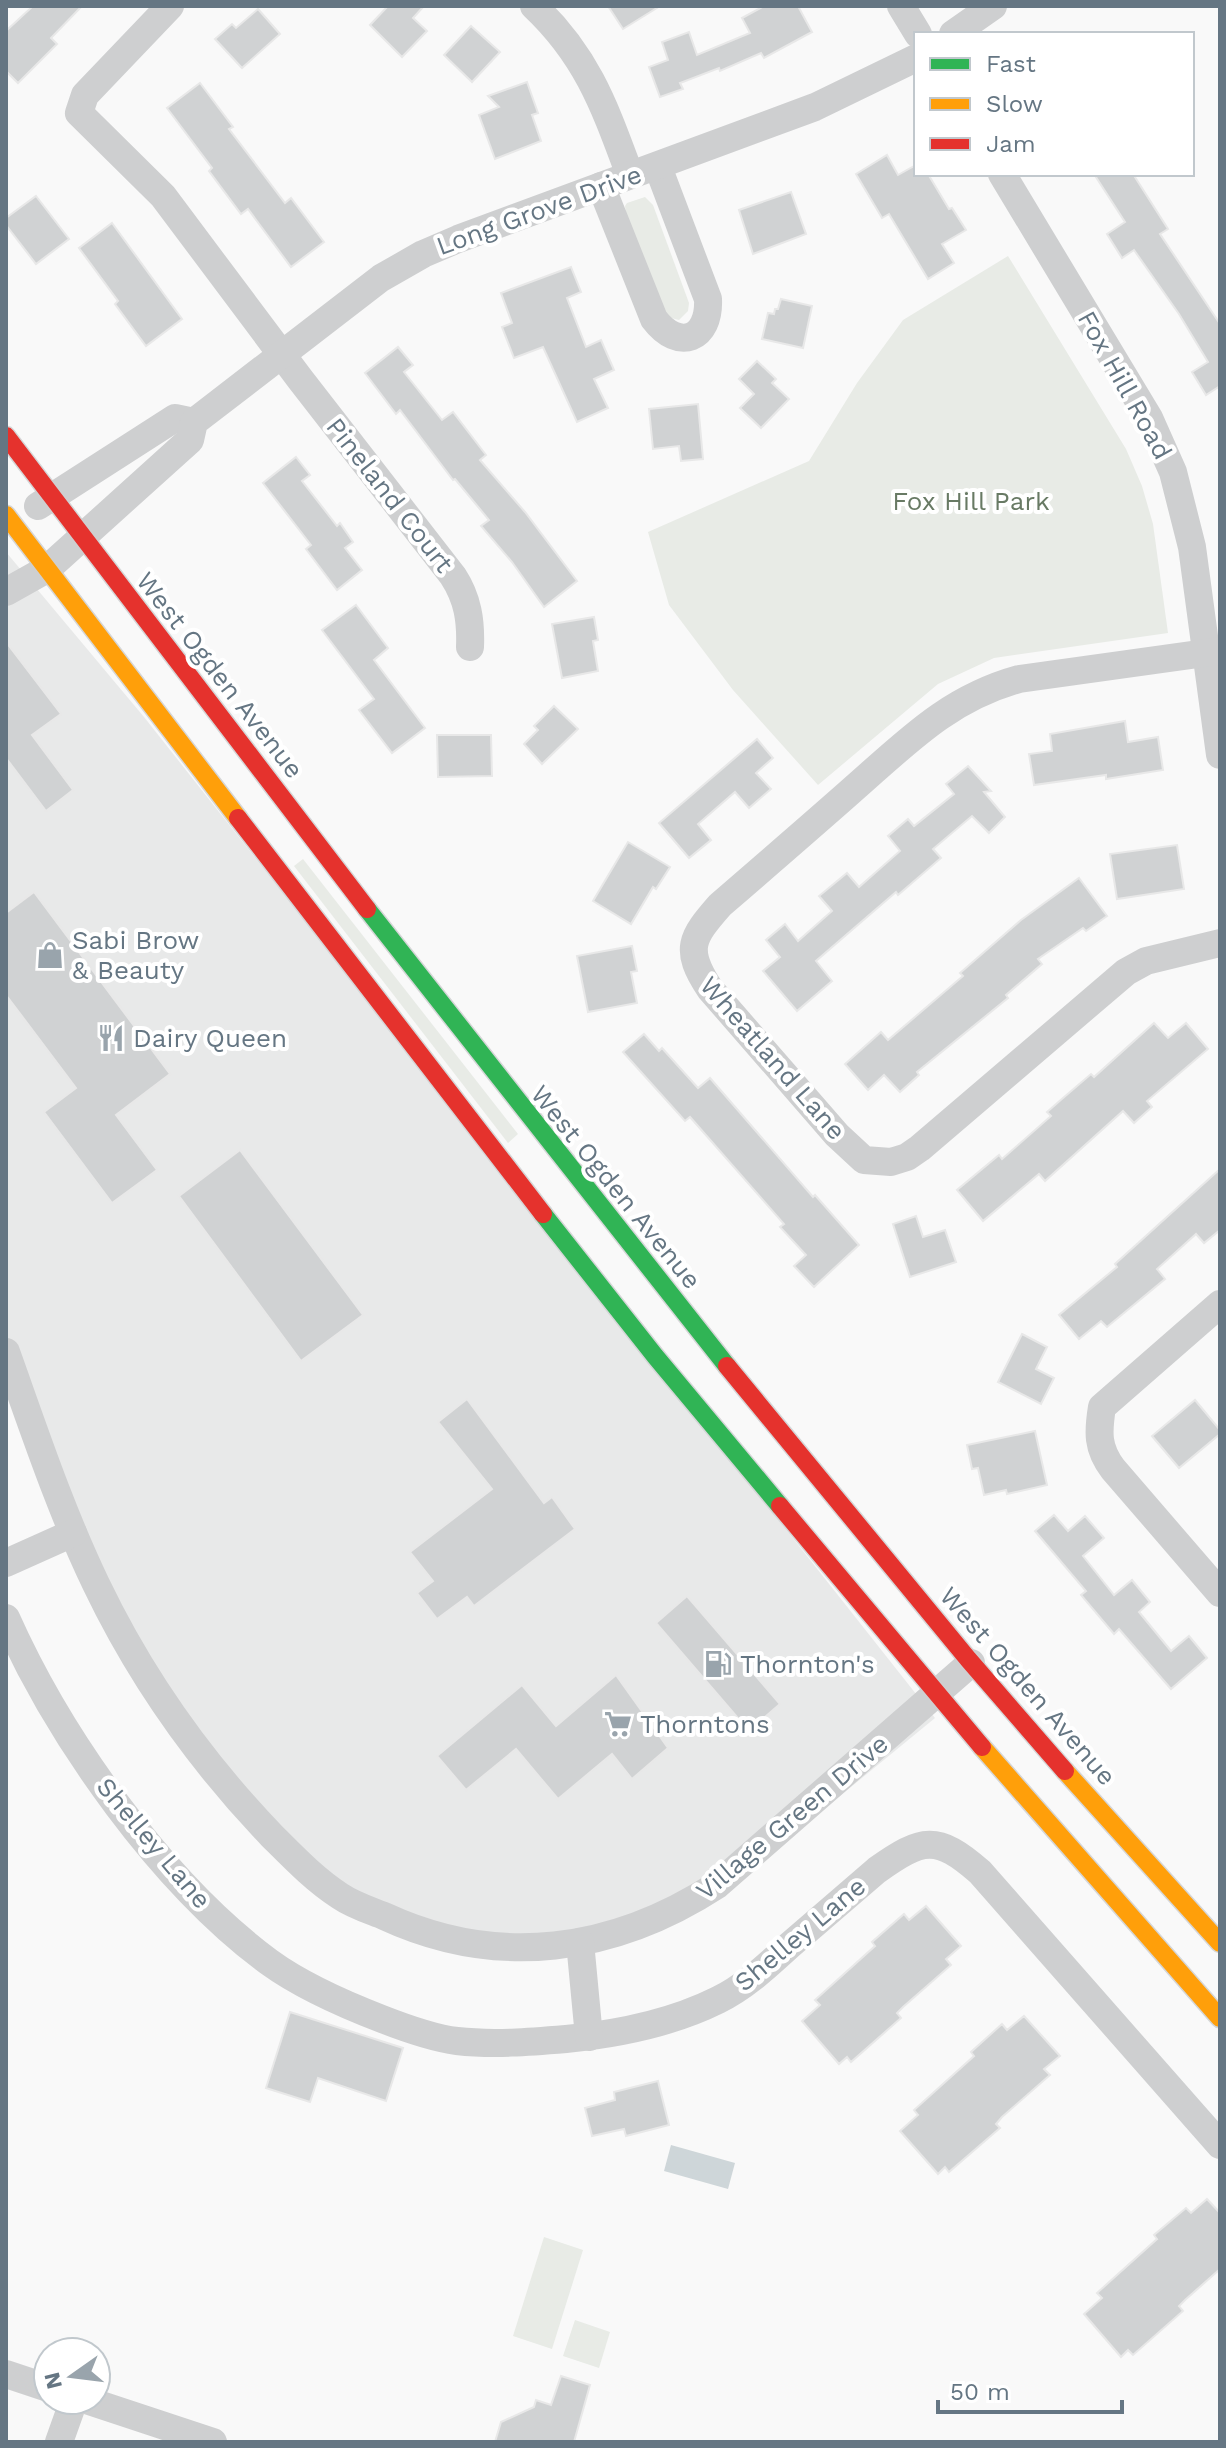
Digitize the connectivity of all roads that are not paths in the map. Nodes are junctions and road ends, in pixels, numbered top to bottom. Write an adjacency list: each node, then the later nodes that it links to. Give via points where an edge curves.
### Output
1 (170, 6): 12 (street, Pineland Court, via 85,95 79,113 163,196)
2 (534, 6): 9 (street, via 581,61 601,97)
3 (901, 6): 5 (street)
4 (993, 6): 6 (street)
5 (917, 32)
6 (956, 32)
7 (914, 59): 8 (street, Long Grove Drive, via 815,107)
8 (658, 167): 9 (street, Long Grove Drive); 11 (street, via 708,299 709,316 691,337 677,339 654,319)
9 (630, 175): 11 (street, Long Grove Drive)
10 (1003, 176): 21 (street, Fox Hill Road, via 1159,438 1187,518)
11 (601, 186): 12 (street, Long Grove Drive, via 423,254 381,278)
12 (283, 356): 13 (street, Long Grove Drive); 20 (street, Pineland Court, via 453,576 471,623)
13 (194, 422): 15 (street, Long Grove Drive, via 175,418); 17 (street, Long Grove Drive, via 190,440)
14 (6, 436): 15 (main road, West Ogden Avenue)
15 (51, 495): 16 (street, Long Grove Drive); 17 (main road, West Ogden Avenue)
16 (8, 524): 18 (main road)
17 (82, 538): 18 (street, Long Grove Drive); 24 (main road, West Ogden Avenue)
18 (47, 569): 19 (street, Long Grove Drive); 25 (main road)
19 (6, 592)
20 (470, 647)
21 (1213, 652): 22 (street, Fox Hill Road); 23 (street, Wheatland Lane, via 1019,679 966,698 924,728 720,905 696,932 694,956 710,989 837,1135 864,1160 891,1162 920,1148 1126,972 1157,957)
22 (1220, 755)
23 (1220, 943)
24 (553, 1169): 25 (main road); 32 (main road, West Ogden Avenue)
25 (516, 1181): 33 (main road)
26 (1220, 1304): 30 (street, via 1102,1407 1098,1438 1113,1469)
27 (6, 1352): 28 (street, Village Green Drive)
28 (73, 1533): 29 (street); 34 (street, Village Green Drive, via 128,1645 195,1747 268,1832 341,1897 398,1923 462,1942 527,1948)
29 (6, 1563)
30 (1220, 1593)
31 (6, 1618): 37 (street, Shelley Lane, via 50,1704 131,1821 221,1923 271,1963 353,2008 455,2041)
32 (971, 1663): 33 (street, Village Green Drive); 35 (main road, West Ogden Avenue)
33 (937, 1695): 34 (street, Village Green Drive, via 717,1885 656,1920); 36 (main road)
34 (580, 1942): 37 (street)
35 (1220, 1943)
36 (1220, 2018)
37 (589, 2037): 38 (street, Shelley Lane, via 689,2013 721,1999 877,1870 917,1846 938,1844 980,1872)
38 (1220, 2145)
39 (6, 2374): 40 (street)
40 (32, 2383)
41 (112, 2409): 44 (street)
42 (68, 2416): 43 (street)
43 (59, 2442)
44 (213, 2442)

